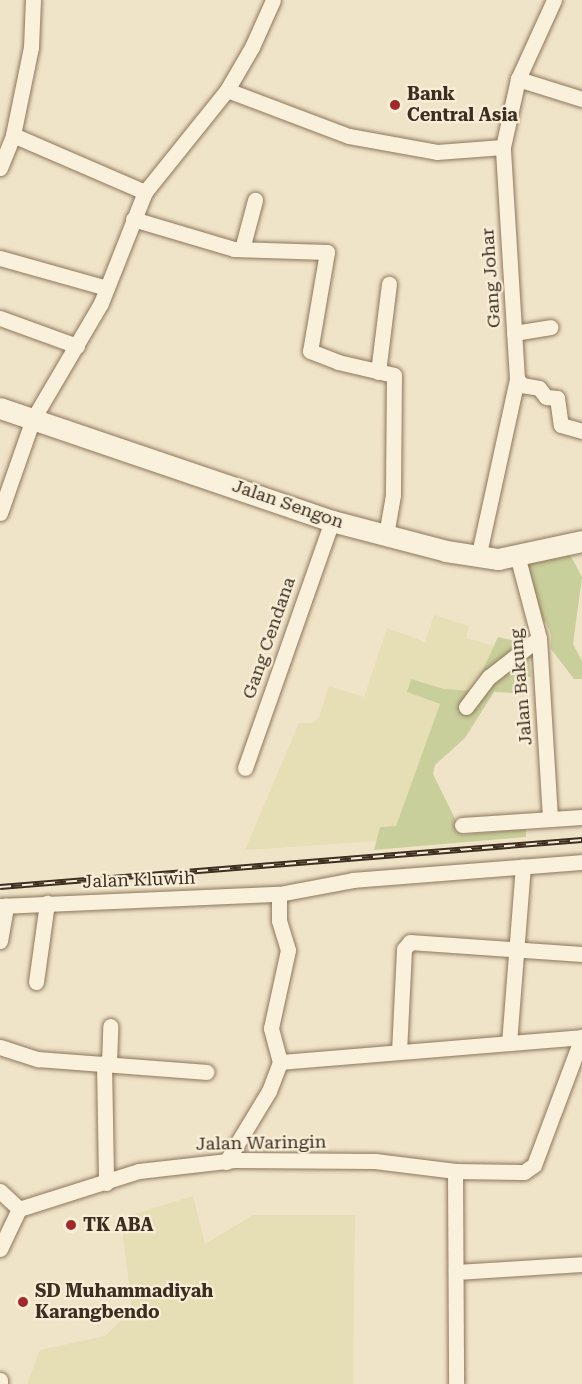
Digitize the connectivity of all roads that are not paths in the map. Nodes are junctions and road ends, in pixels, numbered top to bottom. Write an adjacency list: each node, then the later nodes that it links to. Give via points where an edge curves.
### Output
1 (33, 0): 7 (street, via 31,47)
2 (273, 0): 5 (street, via 252,47)
3 (554, 0): 4 (street, Gang Johar)
4 (518, 80): 6 (street); 8 (street, Gang Johar)
5 (226, 90): 8 (street, via 349,136 437,152); 10 (street)
6 (582, 99)
7 (13, 135): 9 (street); 10 (street)
8 (503, 147): 19 (street, Gang Johar)
9 (0, 168)
10 (145, 192): 12 (street)
11 (255, 200): 13 (street)
12 (133, 219): 13 (street); 16 (street)
13 (242, 249): 21 (street, via 327,252 310,351)
14 (0, 258): 16 (street)
15 (389, 284): 21 (street)
16 (107, 288): 20 (street)
17 (0, 318): 20 (street)
18 (551, 327): 19 (street)
19 (514, 333): 22 (street, Gang Johar)
20 (77, 346): 24 (street)
21 (378, 372): 28 (street, via 394,375 393,495)
22 (517, 379): 25 (street, via 522,385 539,388 546,397 558,398 561,425); 31 (street, Gang Johar)
23 (0, 408): 24 (street, Jalan Sengon)
24 (33, 419): 26 (street); 27 (street, Jalan Sengon)
25 (578, 431)
26 (0, 513)
27 (332, 520): 28 (street, Jalan Sengon); 34 (street, Gang Cendana)
28 (386, 535): 31 (street, Jalan Sengon)
29 (582, 541): 30 (street, Jalan Sengon)
30 (517, 555): 31 (street, Jalan Sengon); 32 (street, Jalan Bakung)
31 (478, 558)
32 (539, 638): 33 (street, via 489,678); 36 (street, Jalan Bakung)
33 (466, 707)
34 (245, 768)
35 (582, 817): 36 (street)
36 (549, 818): 37 (street)
37 (462, 825)
38 (582, 862): 39 (street)
39 (524, 867): 40 (street, Jalan Kluwih, via 353,880); 44 (street)
40 (279, 894): 41 (street, Jalan Kluwih); 52 (street, via 279,921 288,950 271,1028)
41 (46, 903): 42 (street, Jalan Kluwih); 46 (street)
42 (3, 906): 43 (street)
43 (0, 940)
44 (516, 952): 45 (street); 49 (street); 51 (street, via 406,945)
45 (582, 954)
46 (36, 982)
47 (110, 1026): 53 (street)
48 (582, 1037): 49 (street); 56 (street, Jalan Waringin, via 534,1165 518,1173)
49 (509, 1043): 51 (street)
50 (0, 1047): 53 (street, via 38,1059)
51 (399, 1052): 52 (street)
52 (280, 1062): 55 (street, via 269,1091)
53 (107, 1063): 54 (street); 57 (street)
54 (206, 1072)
55 (226, 1162): 56 (street, Jalan Waringin, via 375,1161); 57 (street, Jalan Waringin, via 171,1165)
56 (454, 1172): 62 (street)
57 (106, 1183): 59 (street, Jalan Waringin)
58 (0, 1191): 59 (street)
59 (19, 1209): 60 (street)
60 (0, 1249)
61 (582, 1264): 62 (street)
62 (456, 1272): 63 (street)
63 (456, 1384)

